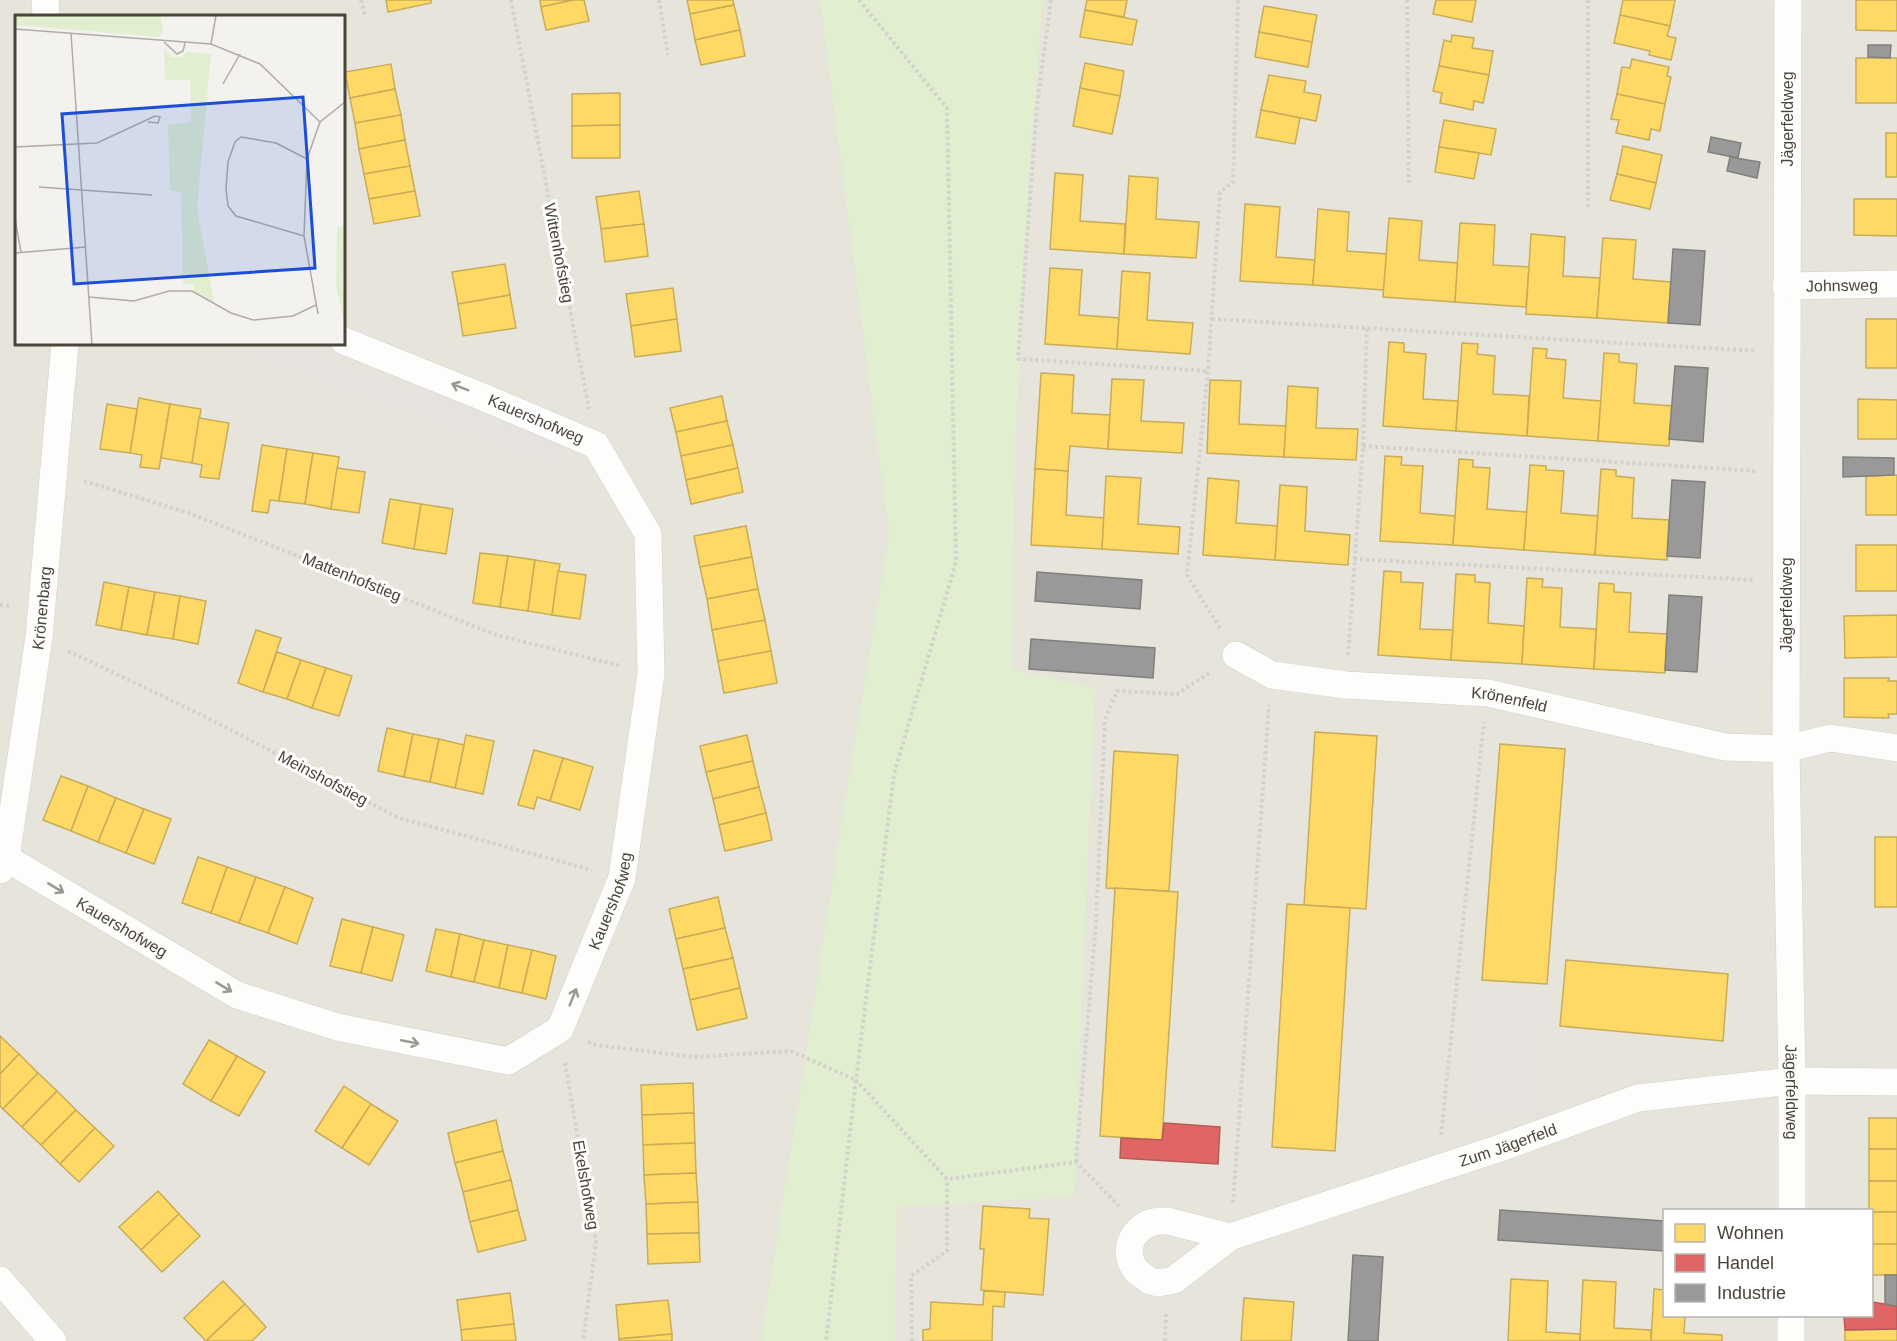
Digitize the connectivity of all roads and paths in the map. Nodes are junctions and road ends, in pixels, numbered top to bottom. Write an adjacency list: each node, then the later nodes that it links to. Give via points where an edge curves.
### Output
1 (45, 0): 11 (street)
2 (361, 0): 12 (path)
3 (511, 0): 24 (path, Wittenhofstieg)
4 (659, 0): 13 (path)
5 (859, 0): 41 (path, via 947,108 956,562 894,774)
6 (1051, 0): 23 (path, via 1036,106 1018,359)
7 (1238, 0): 18 (path, via 1233,182 1220,192)
8 (1407, 0): 14 (path)
9 (1588, 0): 15 (path)
10 (1788, 0): 17 (street, Jägerfeldweg)
11 (46, 15)
12 (364, 16)
13 (668, 55)
14 (1409, 183)
15 (1588, 207)
16 (1897, 284): 17 (street, Johnsweg)
17 (1786, 286): 22 (street, Jägerfeldweg)
18 (1212, 319): 19 (path); 23 (path)
19 (1366, 327): 22 (path); 25 (path)
20 (345, 341): 24 (street, Kauershofweg, one-way to 20)
21 (65, 345): 26 (street, Krönenbarg)
22 (1788, 353): 27 (street, Jägerfeldweg)
23 (1208, 371): 31 (path, via 1187,575)
24 (596, 445): 32 (street, Kauershofweg, via 648,534)
25 (1363, 446): 27 (path); 28 (path)
26 (55, 472): 30 (street, Krönenbarg); 32 (path, Mattenhofstieg, via 189,513 496,635)
27 (1788, 473): 29 (street, Jägerfeldweg)
28 (1354, 559): 29 (path); 34 (path)
29 (1786, 581): 37 (street, Jägerfeldweg)
30 (39, 637): 38 (street, Krönenbarg); 39 (path, Meinshofstieg, via 206,717 399,818)
31 (1236, 655): 33 (street, Krönenfeld); 44 (path, via 1177,694 1117,691 1105,719 1096,923)
32 (651, 674): 39 (street, Kauershofweg)
33 (1272, 675): 34 (street, Krönenfeld); 49 (path)
34 (1346, 686): 35 (street, Krönenfeld)
35 (1488, 693): 37 (street, Krönenfeld, via 1725,747); 45 (path)
36 (1897, 748): 37 (street, Krönenfeld, via 1830,738)
37 (1786, 749): 42 (street, Jägerfeldweg)
38 (3, 864): 40 (street, Kauershofweg, one-way to 40, via 237,995 337,1027 508,1061)
39 (622, 878): 40 (street, Kauershofweg, one-way to 39)
40 (560, 1029): 41 (path, via 596,1045 693,1057 791,1051); 53 (path, Ekelshofweg, via 596,1242)
41 (856, 1080): 46 (path); 54 (path)
42 (1792, 1081): 43 (street, Zum Jägerfeld); 45 (street, Zum Jägerfeld, via 1638,1098); 47 (street, Jägerfeldweg)
43 (1897, 1082)
44 (1076, 1162): 46 (path); 48 (path)
45 (1438, 1169): 49 (street, Zum Jägerfeld)
46 (947, 1179): 55 (path, via 947,1251 910,1276)
47 (1791, 1209)
48 (1141, 1227): 49 (street, via 1168,1221); 49 (street, Zum Jägerfeld, via 1130,1244 1131,1262 1142,1277 1158,1283 1181,1276)
49 (1230, 1237)
50 (0, 1280): 52 (street)
51 (1791, 1317): 56 (street)
52 (53, 1341)
53 (583, 1341)
54 (826, 1341)
55 (912, 1341)
56 (1791, 1341)

